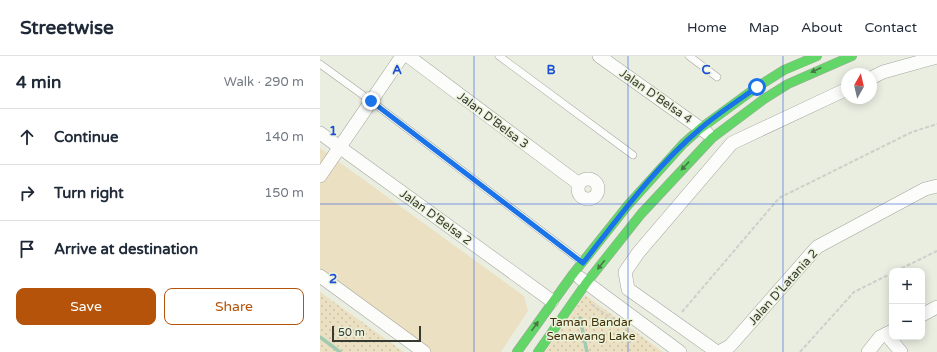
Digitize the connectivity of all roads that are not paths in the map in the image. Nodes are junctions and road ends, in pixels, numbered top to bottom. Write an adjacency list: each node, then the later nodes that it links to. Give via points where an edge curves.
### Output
1 (402, 56): 13 (street)
2 (408, 56): 20 (street, Jalan D'Belsa 3)
3 (499, 56): 18 (lane)
4 (599, 56): 14 (street, Jalan D'Belsa 4)
5 (689, 56): 11 (lane)
6 (817, 56): 14 (street, via 784,70)
7 (852, 56): 16 (street, one-way to 16, via 819,69 764,98)
8 (937, 57): 10 (street)
9 (320, 64): 13 (lane)
10 (877, 75)
11 (717, 77)
12 (841, 92): 35 (street, Jalan D’Latania 2, via 732,143 624,272 628,289)
13 (371, 101): 17 (street); 22 (lane)
14 (701, 128): 16 (street, Jalan D'Belsa 4); 22 (street, via 683,144 628,205)
15 (320, 133): 17 (street, Jalan D'Belsa 2)
16 (712, 138): 25 (street, one-way to 25, via 641,214)
17 (339, 148): 19 (street); 26 (street, Jalan D'Belsa 2)
18 (633, 155)
19 (320, 176)
20 (579, 184)
21 (937, 186): 35 (street, Jalan D’Latania 2, via 925,189 818,247 730,346)
22 (583, 263): 23 (street)
23 (573, 274): 25 (street); 26 (street)
24 (320, 276): 31 (street)
25 (588, 282): 33 (street); 34 (street)
26 (552, 301): 32 (street, one-way to 26)
27 (937, 307): 28 (street)
28 (925, 313)
29 (889, 333): 36 (street, via 880,337)
30 (893, 340): 37 (street)
31 (424, 352)
32 (517, 352)
33 (538, 352)
34 (680, 352)
35 (718, 352)
36 (868, 352)
37 (901, 352)

